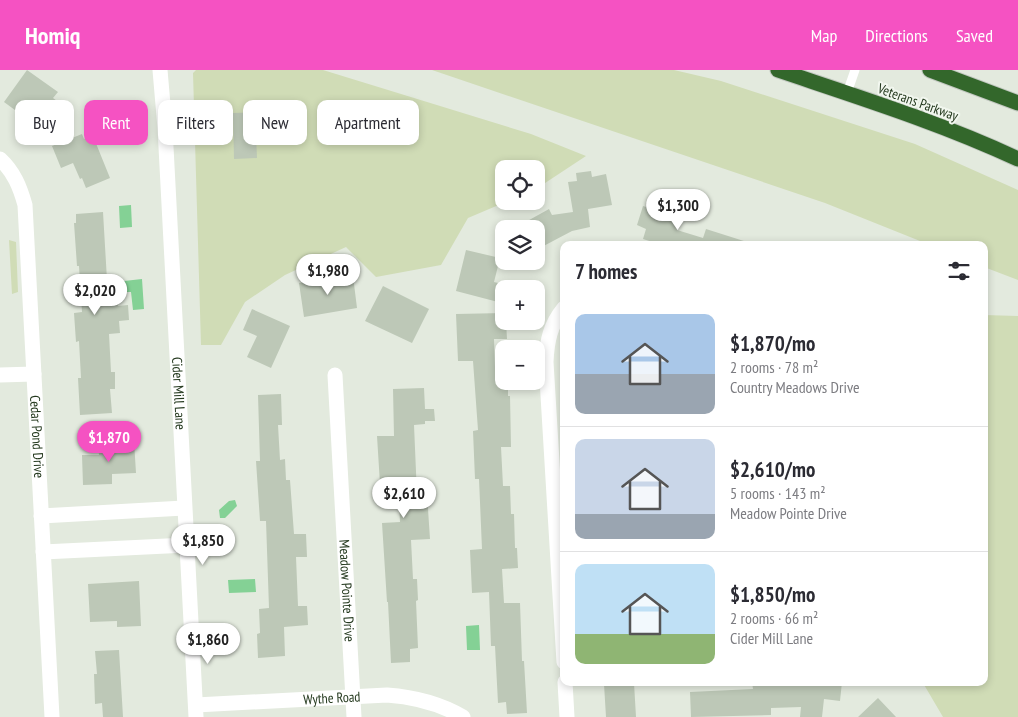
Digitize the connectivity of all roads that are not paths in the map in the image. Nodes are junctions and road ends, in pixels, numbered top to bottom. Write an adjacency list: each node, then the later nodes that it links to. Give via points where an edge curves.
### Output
1 (160, 70): 13 (street, Cider Mill Lane)
2 (778, 70): 5 (highway, Veterans Parkway)
3 (855, 70): 5 (lane)
4 (930, 70): 6 (highway)
5 (847, 93): 7 (highway, Veterans Parkway)
6 (1018, 104)
7 (1018, 159)
8 (2, 160): 10 (street, Cedar Pond Drive, via 14,174 25,205)
9 (560, 313): 15 (street, via 549,333 546,348)
10 (34, 374): 11 (street); 14 (street, Cedar Pond Drive)
11 (0, 375)
12 (335, 375): 19 (street, Meadow Pointe Drive)
13 (184, 508): 14 (street); 16 (street, Cider Mill Lane)
14 (41, 516): 17 (street, Cedar Pond Drive)
15 (560, 540)
16 (187, 544): 17 (street); 20 (street, Cider Mill Lane)
17 (43, 552): 21 (street, Cedar Pond Drive)
18 (565, 686): 24 (street)
19 (352, 696): 20 (street, Wythe Road); 22 (street, Meadow Pointe Drive); 23 (street, Wythe Road, via 408,697 442,706)
20 (196, 711)
21 (52, 717)
22 (354, 717)
23 (463, 717)
24 (567, 717)

